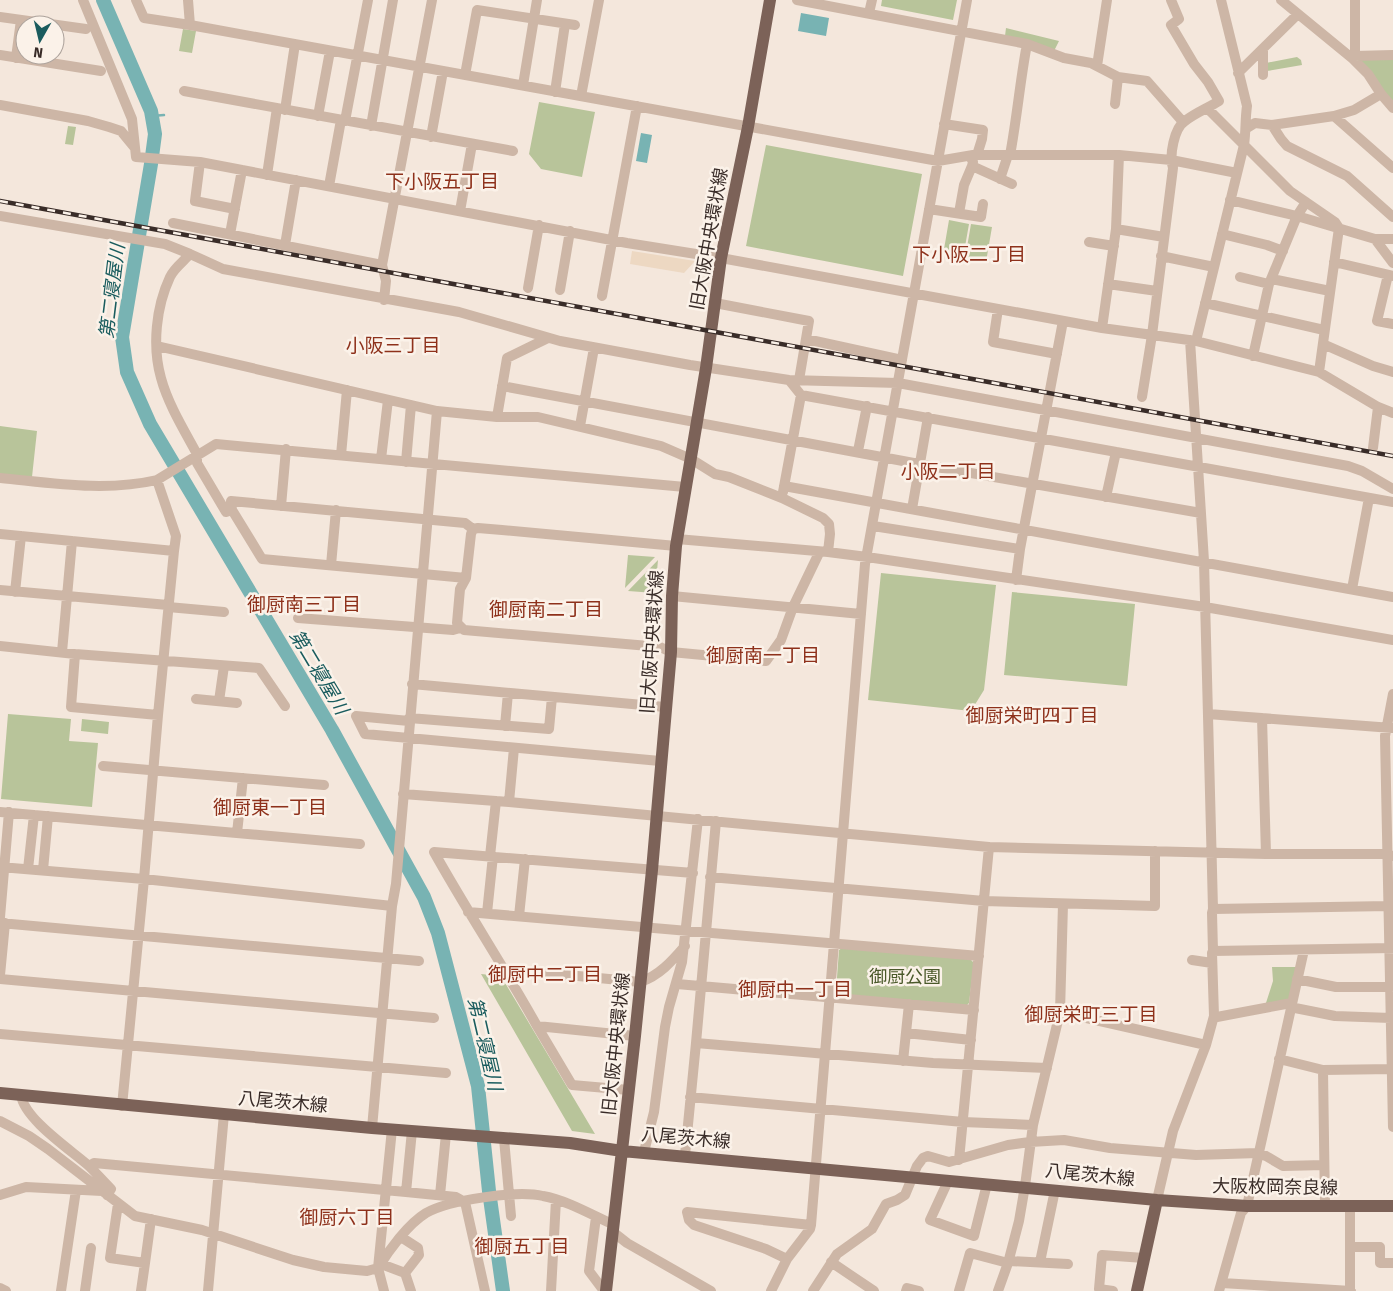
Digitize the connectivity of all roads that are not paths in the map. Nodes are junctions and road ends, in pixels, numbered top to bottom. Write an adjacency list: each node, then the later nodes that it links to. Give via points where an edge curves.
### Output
1 (83, 0): 59 (street)
2 (136, 0): 23 (street, via 144,18)
3 (188, 0): 23 (street)
4 (368, 0): 32 (street)
5 (393, 0): 36 (street)
6 (432, 0): 39 (street)
7 (537, 0): 22 (street)
8 (599, 0): 50 (street)
9 (770, 0): 65 (main road, 旧大阪中央環状線)
10 (797, 0): 18 (street)
11 (872, 0): 18 (street)
12 (967, 0): 26 (street)
13 (1107, 0): 38 (street)
14 (1171, 0): 56 (street, via 1179,19 1171,25 1219,101)
15 (1221, 0): 42 (street)
16 (1281, 0): 19 (street)
17 (1355, 0): 34 (street)
18 (869, 13): 26 (street)
19 (1298, 14): 29 (street); 34 (street)
20 (0, 17): 21 (street)
21 (15, 19)
22 (534, 19): 43 (street, via 477,10); 46 (street); 48 (street, via 570,25)
23 (190, 25): 27 (street)
24 (65, 26): 25 (street)
25 (86, 29)
26 (962, 30): 28 (street); 62 (street)
27 (295, 44): 30 (street); 55 (street)
28 (1027, 44): 38 (street); 75 (street)
29 (1263, 49): 42 (street); 44 (street)
30 (330, 50): 32 (street); 57 (street)
31 (0, 55): 35 (street)
32 (357, 55): 36 (street); 60 (street)
33 (1393, 55): 34 (street)
34 (1354, 57): 49 (street)
35 (15, 58)
36 (383, 60): 39 (street); 64 (street)
37 (65, 62): 40 (street)
38 (1096, 66): 45 (street)
39 (418, 67): 41 (street); 68 (street)
40 (101, 71)
41 (443, 71): 43 (street); 69 (street)
42 (1238, 72): 66 (street, via 1247,106)
43 (465, 75): 46 (street)
44 (1262, 75)
45 (1118, 77): 51 (street); 61 (street, via 1147,81)
46 (523, 85): 48 (street)
47 (184, 91): 55 (street)
48 (554, 92): 50 (street)
49 (1381, 94): 54 (street); 58 (street, via 1354,110)
50 (581, 96): 53 (street)
51 (1115, 104)
52 (0, 105): 67 (street, via 88,121)
53 (637, 106): 65 (street); 108 (street)
54 (1393, 108)
55 (281, 109): 57 (street); 84 (street)
56 (1208, 109): 61 (street); 71 (street)
57 (318, 116): 60 (street)
58 (1334, 116): 63 (street); 81 (street)
59 (132, 119): 67 (street, via 129,128); 73 (street)
60 (343, 121): 64 (street); 88 (street)
61 (1183, 122): 77 (street, via 1174,139)
62 (944, 124): 74 (street, via 983,130); 78 (street)
63 (1272, 125): 66 (street, via 1255,123); 99 (street, via 1287,146 1347,176)
64 (371, 126): 68 (street)
65 (748, 127): 78 (street); 117 (main road, 旧大阪中央環状線)
66 (1246, 128): 71 (street)
67 (121, 131): 73 (street)
68 (406, 132): 69 (street); 89 (street)
69 (431, 137): 70 (street)
70 (472, 144): 72 (street); 95 (street)
71 (1244, 145): 83 (street); 91 (street, via 1290,191)
72 (513, 151)
73 (136, 153): 79 (street)
74 (973, 155): 75 (street); 78 (street); 80 (street)
75 (1009, 155): 76 (street); 85 (street)
76 (1119, 156): 77 (street); 103 (street)
77 (1171, 160): 83 (street); 107 (street, via 1173,168)
78 (938, 161): 94 (street)
79 (200, 162): 82 (street); 93 (street, via 195,201)
80 (972, 166): 85 (street); 96 (street, via 964,185)
81 (1393, 168)
82 (242, 170): 84 (street); 93 (street)
83 (1237, 173): 90 (street)
84 (266, 175): 86 (street)
85 (1000, 179): 87 (street)
86 (296, 180): 88 (street); 112 (street)
87 (1012, 184)
88 (329, 186): 89 (street)
89 (394, 199): 95 (street); 120 (street)
90 (1230, 200): 98 (street); 106 (street)
91 (1306, 202): 98 (street); 102 (street)
92 (983, 204): 96 (street, via 981,217)
93 (234, 209): 105 (street)
94 (929, 209): 96 (street); 130 (street)
95 (460, 211): 101 (street)
96 (959, 214)
97 (0, 216): 115 (street, via 165,244)
98 (1297, 216): 102 (street); 114 (street)
99 (1393, 218)
100 (173, 223): 105 (street)
101 (539, 225): 104 (street); 126 (street)
102 (1339, 228): 109 (street); 118 (street)
103 (1116, 229): 107 (street); 113 (street)
104 (570, 231): 108 (street); 127 (street)
105 (230, 234): 112 (street)
106 (1222, 234): 114 (street); 121 (street)
107 (1164, 237): 116 (street)
108 (613, 239): 117 (street); 131 (street)
109 (1376, 239): 110 (street); 119 (street)
110 (1393, 239)
111 (1088, 242): 113 (street)
112 (285, 245): 120 (street)
113 (1114, 246): 125 (street)
114 (1283, 252): 124 (street)
115 (190, 254): 132 (street, via 223,270); 146 (street, via 171,275 161,300)
116 (1161, 256): 121 (street); 128 (street)
117 (721, 258): 130 (street); 133 (main road, 旧大阪中央環状線)
118 (1334, 262): 122 (street); 129 (street)
119 (1393, 263)
120 (382, 264): 132 (street, via 386,280)
121 (1214, 267): 134 (street)
122 (1390, 276): 138 (street, via 1376,321)
123 (1240, 277): 124 (street)
124 (1271, 281): 129 (street); 136 (street)
125 (1108, 284): 128 (street); 139 (street)
126 (528, 288)
127 (560, 290)
128 (1157, 291): 141 (street)
129 (1330, 291): 140 (street)
130 (914, 293): 135 (street); 150 (street)
131 (602, 296)
132 (384, 300): 142 (street, via 459,312)
133 (715, 303): 143 (street, via 809,321); 151 (main road, 旧大阪中央環状線)
134 (1205, 303): 136 (street); 144 (street)
135 (998, 309): 137 (street); 148 (street, via 992,342)
136 (1262, 317): 140 (street); 149 (street)
137 (1064, 321): 139 (street); 148 (street)
138 (1393, 324)
139 (1102, 328): 141 (street)
140 (1324, 330): 145 (street)
141 (1152, 335): 144 (street); 159 (street)
142 (548, 338): 147 (street); 156 (street, via 507,358)
143 (806, 339): 150 (street); 154 (street)
144 (1193, 340): 149 (street); 174 (street)
145 (1323, 344): 152 (street); 153 (street)
146 (157, 346): 157 (street); 182 (street, via 161,379)
147 (594, 348): 151 (street); 161 (street)
148 (1057, 354): 167 (street)
149 (1253, 356): 152 (street)
150 (902, 360): 155 (street)
151 (706, 368): 154 (street); 171 (main road, 旧大阪中央環状線)
152 (1318, 372): 164 (street)
153 (1393, 372)
154 (794, 380): 155 (street); 158 (street)
155 (898, 383): 166 (street); 167 (street)
156 (502, 386): 161 (street); 169 (street)
157 (347, 390): 160 (street); 180 (street)
158 (801, 395): 163 (street); 175 (street)
159 (1142, 397)
160 (388, 400): 162 (street); 183 (street)
161 (585, 401): 171 (street); 172 (street)
162 (411, 405): 165 (street); 185 (street)
163 (867, 406): 166 (street); 178 (street)
164 (1378, 408): 168 (street); 176 (street)
165 (437, 411): 169 (street); 186 (street)
166 (893, 411): 170 (street); 181 (street)
167 (1047, 411): 173 (street); 174 (street)
168 (1393, 413)
169 (497, 416): 172 (street, via 538,418)
170 (928, 417): 173 (street); 187 (street)
171 (695, 423): 175 (street); 184 (main road, 旧大阪中央環状線)
172 (580, 426): 184 (street, via 661,446)
173 (1042, 438): 179 (street); 191 (street)
174 (1197, 438): 188 (street); 194 (street, via 1348,466)
175 (792, 440): 178 (street); 193 (street)
176 (1373, 448)
177 (286, 449): 180 (street); 182 (street, via 216,444); 200 (street)
178 (858, 451): 181 (street)
179 (1116, 452): 188 (street); 195 (street)
180 (341, 455): 183 (street)
181 (885, 456): 187 (street); 198 (street)
182 (194, 457): 190 (street); 202 (street, via 226,512)
183 (381, 459): 185 (street)
184 (691, 459): 192 (main road, 旧大阪中央環状線); 196 (street, via 715,474)
185 (406, 462): 186 (street)
186 (433, 464): 192 (street); 205 (street)
187 (919, 464): 191 (street); 201 (street)
188 (1199, 467): 197 (street); 204 (street)
189 (0, 478): 190 (street, via 79,486 118,486)
190 (157, 480): 214 (street, via 176,536)
191 (1033, 484): 195 (street); 208 (street)
192 (685, 486): 212 (main road, 旧大阪中央環状線)
193 (784, 486): 196 (street); 198 (street)
194 (1393, 489)
195 (1106, 497): 204 (street)
196 (782, 498): 215 (street, via 823,518 828,524 830,534)
197 (1369, 498): 199 (street); 222 (street)
198 (876, 502): 201 (street); 206 (street)
199 (1393, 502)
200 (281, 506): 202 (street, via 231,502); 203 (street)
201 (912, 509): 208 (street)
202 (232, 510): 218 (street, via 262,559)
203 (336, 510): 205 (street); 218 (street)
204 (1200, 514): 217 (street)
205 (427, 519): 207 (street, via 465,523); 219 (street)
206 (873, 526): 213 (street); 216 (street)
207 (473, 529): 212 (street); 220 (street)
208 (1025, 529): 213 (street); 217 (street)
209 (0, 534): 210 (street)
210 (21, 536): 211 (street); 224 (street)
211 (72, 541): 214 (street); 225 (street)
212 (677, 542): 215 (street); 226 (main road, 旧大阪中央環状線)
213 (1020, 549): 221 (street)
214 (174, 551): 228 (street)
215 (824, 552): 216 (street); 229 (street)
216 (867, 557): 221 (street); 232 (street)
217 (1204, 561): 222 (street); 230 (street)
218 (331, 565): 219 (street)
219 (422, 573): 220 (street); 234 (street)
220 (466, 578): 235 (street, via 460,589 457,623)
221 (1016, 580): 230 (street)
222 (1352, 589): 227 (street)
223 (0, 590): 224 (street)
224 (14, 592): 225 (street)
225 (67, 596): 228 (street); 238 (street)
226 (672, 596): 229 (street); 239 (main road, 旧大阪中央環状線)
227 (1393, 596)
228 (168, 606): 231 (street); 241 (street)
229 (793, 607): 232 (street); 239 (street, via 780,640 766,661)
230 (1205, 607): 236 (street); 252 (street)
231 (224, 612)
232 (861, 614): 275 (street)
233 (298, 618): 234 (street)
234 (417, 627): 235 (street); 243 (street)
235 (460, 628): 239 (street, via 660,647)
236 (1393, 640)
237 (0, 646): 238 (street)
238 (62, 652): 240 (street)
239 (671, 652): 251 (main road, 旧大阪中央環状線)
240 (76, 654): 241 (street); 253 (street, via 71,707)
241 (163, 661): 242 (street); 253 (street)
242 (224, 666): 248 (street); 250 (street, via 260,668)
243 (412, 684): 244 (street); 255 (street)
244 (508, 693): 246 (street); 256 (street)
245 (1393, 694): 257 (street)
246 (552, 697): 251 (street); 256 (street, via 548,729)
247 (196, 699): 248 (street)
248 (219, 701): 249 (street)
249 (237, 703)
250 (285, 706)
251 (665, 707): 260 (main road, 旧大阪中央環状線)
252 (1208, 714): 254 (street); 280 (street)
253 (158, 715): 262 (street)
254 (1262, 718): 257 (street); 281 (street)
255 (409, 720): 256 (street); 258 (street); 258 (street, via 356,716 365,734)
256 (505, 726)
257 (1390, 728): 282 (street, via 1385,736)
258 (408, 738): 259 (street); 265 (street)
259 (514, 748): 260 (street); 267 (street)
260 (660, 761): 271 (main road, 旧大阪中央環状線)
261 (103, 766): 262 (street)
262 (154, 770): 263 (street); 274 (street)
263 (244, 778): 264 (street); 276 (street)
264 (324, 785)
265 (403, 794): 266 (street); 295 (street)
266 (496, 801): 267 (street); 283 (street)
267 (509, 802): 271 (street)
268 (4, 812): 269 (street); 285 (street)
269 (34, 815): 270 (street); 286 (street)
270 (48, 816): 274 (street); 287 (street)
271 (656, 816): 272 (street); 288 (main road, 旧大阪中央環状線)
272 (698, 819): 273 (street); 289 (street)
273 (716, 821): 275 (street); 290 (street)
274 (149, 825): 276 (street); 291 (street)
275 (843, 832): 278 (street); 292 (street)
276 (237, 833): 277 (street)
277 (360, 844)
278 (989, 846): 279 (street); 293 (street)
279 (1155, 851): 280 (street); 294 (street, via 1155,906)
280 (1212, 853): 281 (street); 297 (street)
281 (1266, 854): 282 (street)
282 (1390, 855): 296 (street)
283 (492, 856): 284 (street); 298 (street, via 434,852); 299 (street)
284 (525, 859): 288 (street); 300 (street)
285 (2, 867): 286 (street); 301 (street)
286 (28, 869): 287 (street)
287 (43, 870): 291 (street)
288 (652, 870): 289 (street); 302 (main road, 旧大阪中央環状線)
289 (693, 874): 303 (street)
290 (710, 876): 292 (street); 304 (street)
291 (144, 879): 295 (street); 305 (street)
292 (838, 888): 293 (street); 306 (street)
293 (984, 901): 294 (street); 311 (street)
294 (1063, 904): 328 (street)
295 (392, 906): 312 (street)
296 (1388, 906): 297 (street); 308 (street)
297 (1213, 909): 309 (street)
298 (468, 912): 299 (street); 316 (street)
299 (487, 913): 300 (street)
300 (519, 916): 302 (street)
301 (2, 921): 305 (street); 317 (street)
302 (646, 926): 303 (street); 319 (main road, 旧大阪中央環状線)
303 (687, 931): 304 (street); 307 (street)
304 (706, 932): 306 (street); 321 (street)
305 (139, 936): 312 (street); 323 (street)
306 (834, 943): 311 (street); 324 (street)
307 (685, 946): 319 (street, via 672,962 648,980); 320 (street)
308 (1391, 948): 310 (street); 322 (street)
309 (1213, 950): 310 (street); 315 (street)
310 (1304, 950): 318 (street)
311 (979, 956): 327 (street)
312 (387, 958): 314 (street); 329 (street)
313 (1192, 960): 315 (street)
314 (419, 961)
315 (1212, 963): 330 (street)
316 (505, 969): 319 (street); 333 (street)
317 (0, 977): 323 (street)
318 (1297, 979): 322 (street, via 1336,987); 326 (street)
319 (640, 982): 336 (main road, 旧大阪中央環状線)
320 (676, 984): 321 (street); 368 (street, via 665,1027 654,1112)
321 (701, 986): 324 (street); 338 (street)
322 (1391, 987): 332 (street)
323 (133, 991): 329 (street); 340 (street)
324 (830, 997): 325 (street); 341 (street)
325 (908, 1004): 327 (street); 334 (street)
326 (1291, 1005): 330 (street); 332 (street, via 1335,1016); 342 (street)
327 (974, 1010): 337 (street)
328 (1060, 1012): 339 (street); 346 (street)
329 (382, 1013): 331 (street); 345 (street)
330 (1214, 1016): 339 (street)
331 (434, 1018)
332 (1391, 1018): 347 (street)
333 (538, 1026): 336 (street); 350 (street, via 572,1085)
334 (906, 1033): 337 (street); 343 (street)
335 (0, 1034): 340 (street)
336 (635, 1036): 350 (main road, 旧大阪中央環状線)
337 (971, 1040): 344 (street)
338 (696, 1042): 341 (street); 353 (street)
339 (1206, 1045): 369 (street)
340 (128, 1046): 345 (street); 354 (street)
341 (825, 1053): 343 (street); 355 (street)
342 (1279, 1059): 348 (street); 370 (street)
343 (903, 1061): 344 (street)
344 (968, 1066): 346 (street); 358 (street)
345 (378, 1067): 349 (street); 361 (street)
346 (1047, 1068): 359 (street)
347 (1392, 1069): 348 (street); 360 (street)
348 (1323, 1070): 373 (street)
349 (446, 1073)
350 (629, 1090): 367 (main road, 旧大阪中央環状線)
351 (0, 1093): 352 (main road, 八尾茨木線)
352 (21, 1095): 354 (main road, 八尾茨木線); 374 (street, via 22,1103 47,1131)
353 (690, 1097): 355 (street); 371 (street)
354 (122, 1106): 356 (main road, 八尾茨木線)
355 (821, 1108): 358 (street); 375 (street)
356 (224, 1114): 361 (main road, 八尾茨木線); 376 (street)
357 (0, 1121): 385 (street, via 48,1149)
358 (963, 1122): 359 (street); 372 (street)
359 (1033, 1125): 366 (street)
360 (1393, 1127)
361 (372, 1128): 362 (main road, 八尾茨木線)
362 (392, 1129): 363 (main road, 八尾茨木線); 383 (street)
363 (412, 1132): 364 (main road, 八尾茨木線); 384 (street)
364 (446, 1134): 365 (main road, 八尾茨木線); 387 (street)
365 (504, 1139): 367 (main road, 八尾茨木線, via 570,1143); 388 (street)
366 (1030, 1142): 369 (street, via 1064,1140 1110,1148); 372 (street); 380 (street)
367 (622, 1151): 368 (main road, 八尾茨木線); 401 (main road, 旧大阪中央環状線)
368 (644, 1152): 371 (main road, 八尾茨木線)
369 (1167, 1152): 370 (street, via 1196,1156); 390 (street)
370 (1258, 1153): 373 (street, via 1283,1166); 393 (street)
371 (685, 1155): 375 (main road, 八尾茨木線)
372 (959, 1160): 377 (street, via 949,1162 928,1156 923,1158)
373 (1324, 1165): 396 (street)
374 (89, 1166): 376 (street, via 94,1163); 385 (street, via 111,1189)
375 (816, 1167): 377 (main road, 八尾茨木線); 400 (street)
376 (219, 1175): 383 (street); 402 (street)
377 (911, 1177): 378 (main road, 八尾茨木線); 408 (street, via 905,1195 886,1204 872,1229)
378 (948, 1181): 379 (main road, 八尾茨木線); 379 (street, via 930,1220 974,1236)
379 (987, 1184): 380 (main road, 八尾茨木線)
380 (1025, 1186): 382 (main road, 八尾茨木線); 409 (street)
381 (76, 1190): 385 (street); 386 (street, via 26,1187); 420 (street)
382 (1055, 1190): 390 (main road, 八尾茨木線); 410 (street)
383 (386, 1191): 384 (street); 414 (street)
384 (406, 1192): 387 (street)
385 (104, 1193): 392 (street)
386 (0, 1195)
387 (440, 1195): 391 (street)
388 (508, 1195): 389 (street, via 529,1194); 391 (street); 397 (street)
389 (556, 1200): 398 (street); 427 (street)
390 (1157, 1200): 393 (main road, 大阪枚岡奈良線); 406 (main road, 八尾茨木線)
391 (465, 1202): 403 (street, via 427,1213); 426 (street)
392 (118, 1204): 399 (street, via 135,1216); 411 (street, via 110,1258)
393 (1247, 1206): 396 (main road, 大阪枚岡奈良線); 416 (street, via 1241,1213)
394 (1350, 1206): 395 (main road, 大阪枚岡奈良線); 396 (main road, 大阪枚岡奈良線); 404 (street)
395 (1393, 1206)
396 (1325, 1207)
397 (511, 1216)
398 (596, 1217): 401 (street); 428 (street, via 589,1270)
399 (151, 1219): 402 (street); 411 (street)
400 (811, 1225): 407 (street); 407 (street, via 687,1212 694,1225)
401 (613, 1228): 428 (main road, 旧大阪中央環状線); 429 (street, via 627,1243)
402 (212, 1234): 414 (street, via 324,1267 367,1270); 423 (street)
403 (401, 1237): 414 (street); 415 (street, via 418,1248 419,1255)
404 (1350, 1247): 412 (street, via 1380,1247 1380,1263); 438 (street)
405 (91, 1248): 421 (street)
406 (1144, 1258): 436 (street, via 1102,1255 1099,1289); 437 (main road, 八尾茨木線)
407 (787, 1259): 430 (street)
408 (831, 1262): 431 (street); 432 (street)
409 (1008, 1262): 410 (street); 418 (street); 435 (street, via 970,1253)
410 (1040, 1262): 413 (street)
411 (145, 1263): 422 (street)
412 (1393, 1263)
413 (1068, 1264)
414 (379, 1266): 415 (street); 424 (street)
415 (404, 1273): 425 (street)
416 (1220, 1287): 438 (street)
417 (0, 1288): 419 (street)
418 (1001, 1290)
419 (6, 1291)
420 (61, 1291)
421 (85, 1291)
422 (141, 1291)
423 (208, 1291)
424 (384, 1291)
425 (411, 1291)
426 (485, 1291)
427 (551, 1291)
428 (605, 1291)
429 (711, 1291)
430 (771, 1291)
431 (813, 1291)
432 (874, 1291)
433 (906, 1291): 434 (street, via 907,1288)
434 (919, 1291)
435 (959, 1291)
436 (1113, 1291)
437 (1137, 1291)
438 (1350, 1291)

